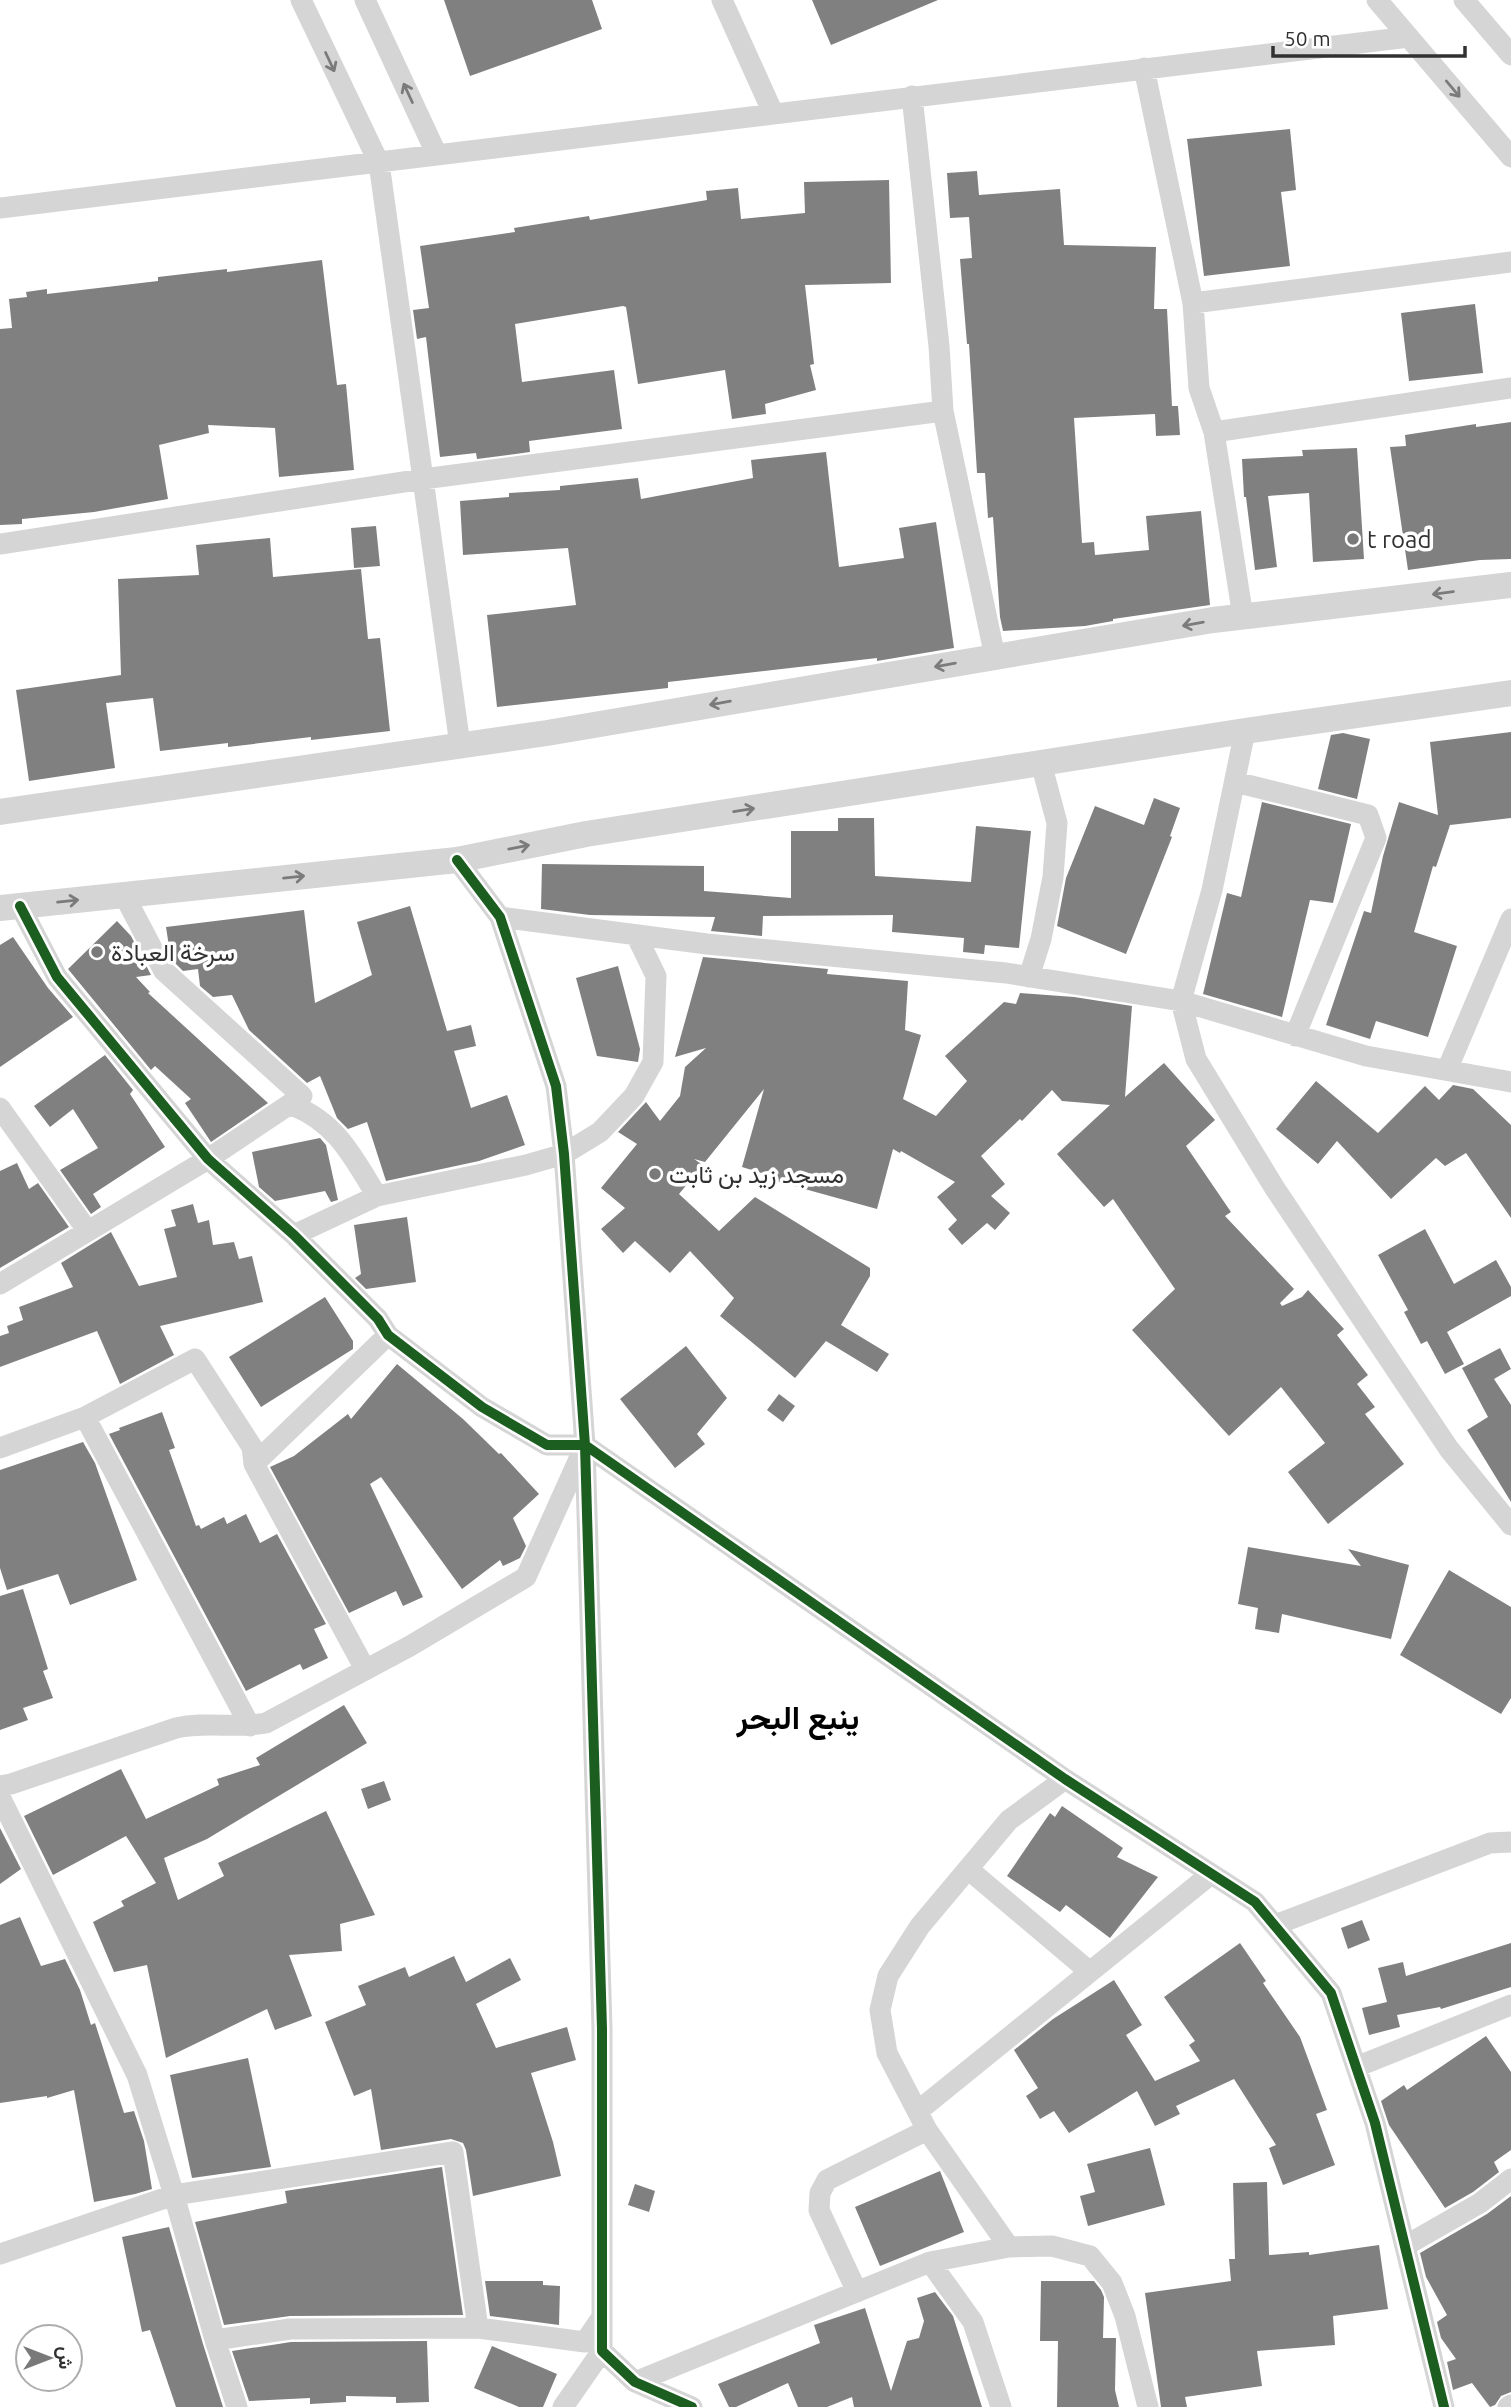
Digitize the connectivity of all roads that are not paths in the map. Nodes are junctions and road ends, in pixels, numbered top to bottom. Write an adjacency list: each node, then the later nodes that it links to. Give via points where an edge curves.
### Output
1 (301, 0): 13 (street, one-way to 13)
2 (365, 0): 11 (street, one-way to 2)
3 (722, 0): 10 (street)
4 (1377, 0): 6 (street)
5 (1464, 0): 7 (street)
6 (1409, 37): 8 (street); 12 (street, one-way to 12)
7 (1511, 55)
8 (1144, 68): 9 (street); 16 (street)
9 (912, 96): 10 (street); 18 (street)
10 (773, 113): 11 (street)
11 (437, 155): 13 (street)
12 (1511, 157)
13 (379, 163): 14 (street); 20 (street)
14 (0, 208)
15 (1511, 262): 16 (street)
16 (1193, 303): 19 (street, via 1199,388)
17 (1511, 388): 19 (street)
18 (943, 411): 20 (street); 24 (street)
19 (1214, 432): 23 (street)
20 (423, 479): 21 (street); 27 (street)
21 (0, 544)
22 (1511, 585): 23 (street, one-way to 23)
23 (1243, 617): 24 (street, one-way to 24)
24 (995, 657): 27 (street, one-way to 27)
25 (1511, 694): 26 (street)
26 (1245, 731): 28 (street); 29 (street)
27 (460, 745): 30 (street)
28 (1041, 763): 31 (street, one-way to 28, via 586,834); 37 (street, via 1057,823 1053,877)
29 (1235, 782): 38 (street, via 1212,890); 39 (street, via 1368,815 1376,838)
30 (0, 812)
31 (457, 860): 32 (street, one-way to 31); 34 (street)
32 (124, 895): 33 (street, one-way to 32); 42 (street, via 164,971)
33 (10, 907): 45 (street, via 57,977)
34 (500, 917): 36 (street); 44 (street, via 556,1086)
35 (1511, 919): 40 (street)
36 (636, 935): 37 (street); 44 (street, via 656,976 653,1062 634,1096 600,1132)
37 (1029, 977): 38 (street)
38 (1181, 1001): 39 (street); 55 (street, via 1196,1059 1274,1187 1449,1449)
39 (1295, 1035): 40 (street, via 1366,1056)
40 (1447, 1070): 41 (street)
41 (1511, 1082)
42 (302, 1096): 45 (street); 46 (street, via 294,1106 311,1112 342,1140)
43 (0, 1108): 47 (street)
44 (564, 1154): 46 (street); 52 (street)
45 (208, 1159): 47 (street); 48 (street)
46 (377, 1196): 48 (street)
47 (87, 1230): 49 (street)
48 (294, 1235): 50 (street, via 378,1319)
49 (0, 1284)
50 (388, 1335): 52 (street, via 482,1407 547,1445); 54 (street)
51 (85, 1418): 53 (street); 54 (street, via 195,1359 252,1447); 57 (street)
52 (585, 1445): 56 (street, via 526,1577); 58 (street); 77 (street, via 602,2029)
53 (0, 1448)
54 (254, 1464): 56 (street)
55 (1511, 1525)
56 (365, 1669): 57 (street, via 266,1723)
57 (250, 1726): 59 (street, via 193,1724 176,1728)
58 (1065, 1779): 62 (street, via 1009,1820); 63 (street)
59 (0, 1786)
60 (0, 1797): 71 (street, via 137,2075)
61 (1511, 1842): 64 (street, via 1490,1843)
62 (968, 1869): 65 (street); 68 (street, via 920,1926 888,1976 880,2010 887,2053)
63 (1211, 1874): 64 (street, via 1255,1902); 65 (street)
64 (1275, 1925): 67 (street, via 1331,1993)
65 (1090, 1972): 68 (street)
66 (1511, 2005): 67 (street)
67 (1356, 2067): 72 (street, via 1375,2123)
68 (918, 2111): 69 (street)
69 (928, 2130): 73 (street); 76 (street, via 827,2180 820,2193 819,2210)
70 (1511, 2179): 72 (street)
71 (174, 2195): 74 (street); 78 (street, via 453,2152); 79 (street)
72 (1405, 2246): 87 (street)
73 (1009, 2247): 75 (street); 86 (street, via 1052,2246 1090,2256 1112,2283 1125,2316)
74 (0, 2254)
75 (930, 2262): 76 (street); 85 (street, via 973,2322)
76 (857, 2292): 81 (street)
77 (602, 2317): 78 (street, via 585,2342); 80 (street)
78 (478, 2328): 79 (street, via 290,2329)
79 (215, 2340): 82 (street)
80 (602, 2351): 81 (street); 83 (street)
81 (635, 2382): 84 (street)
82 (237, 2407)
83 (563, 2407)
84 (692, 2407)
85 (1001, 2407)
86 (1148, 2407)
87 (1444, 2407)

